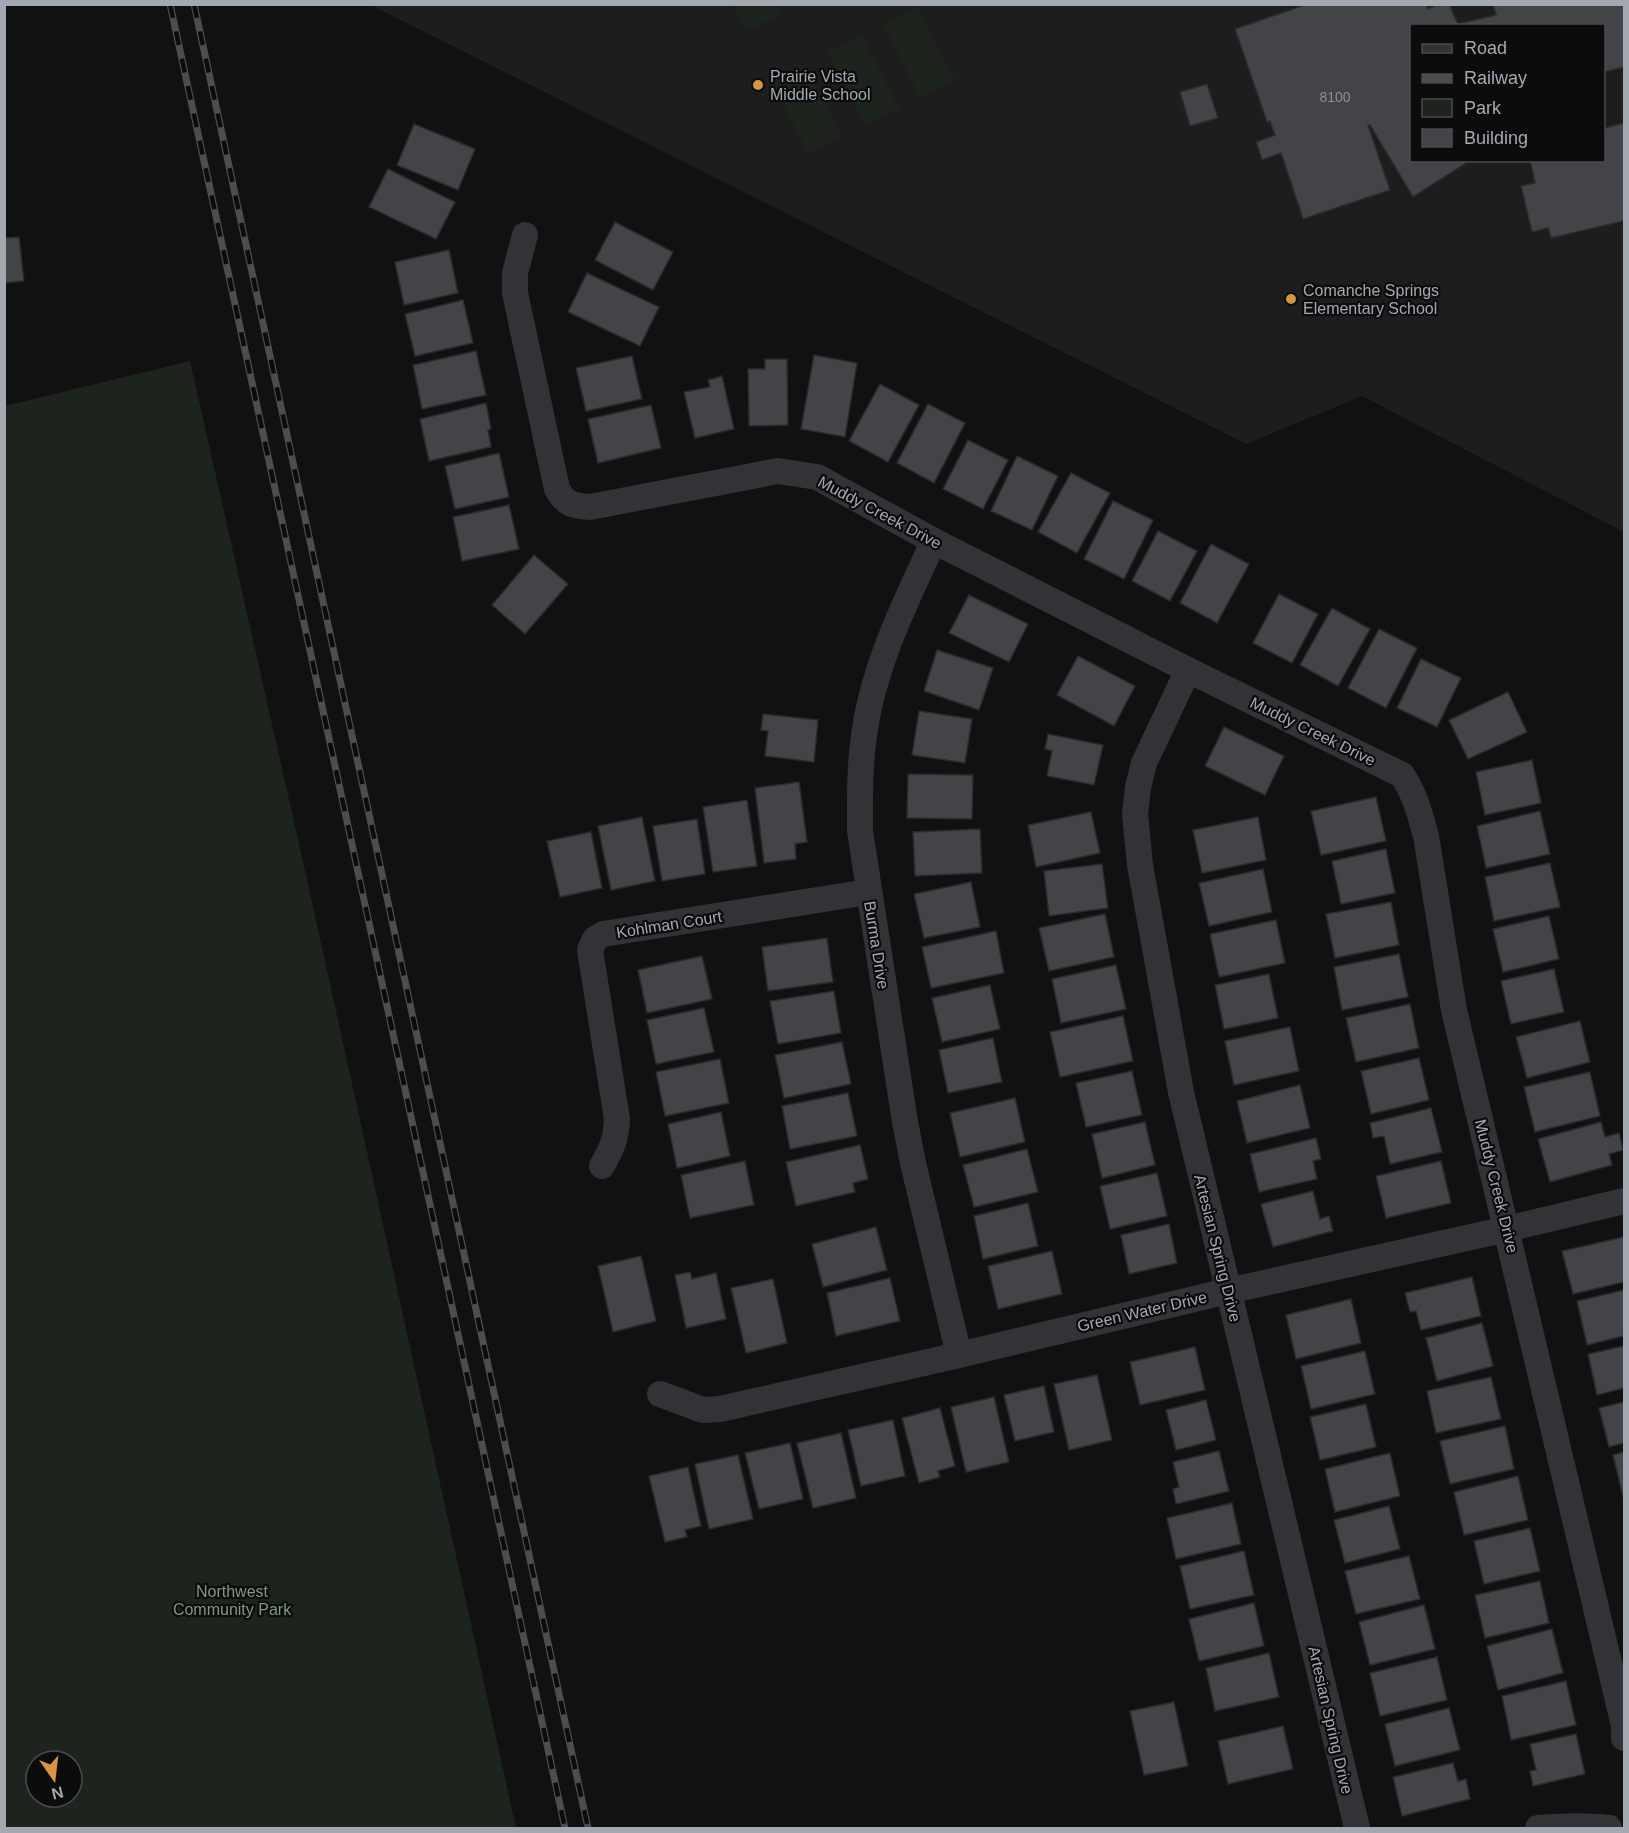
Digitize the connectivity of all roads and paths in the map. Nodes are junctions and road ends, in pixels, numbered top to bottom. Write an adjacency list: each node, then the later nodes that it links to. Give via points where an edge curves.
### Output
1 (525, 235): 2 (street, Muddy Creek Drive, via 515,293 557,489 563,499 576,506 590,507 778,471 817,477)
2 (934, 541): 3 (street, Muddy Creek Drive); 4 (street, Burma Drive, via 884,657 863,742 860,831)
3 (1188, 670): 7 (street, Muddy Creek Drive, via 1402,775 1412,790 1426,836 1454,1010); 8 (street, Artesian Spring Drive, via 1144,763 1135,814 1136,837 1172,1052)
4 (868, 892): 5 (street, Kohlman Court, via 603,934 595,939 590,950 616,1119 613,1146); 9 (street, Burma Drive, via 913,1163)
5 (602, 1166)
6 (1624, 1201): 7 (street, Green Water Drive)
7 (1507, 1229): 8 (street, Green Water Drive); 11 (street, Muddy Creek Drive)
8 (1228, 1291): 9 (street, Green Water Drive); 12 (street, Artesian Spring Drive)
9 (959, 1355): 10 (street, Green Water Drive, via 720,1409 703,1410)
10 (660, 1394)
11 (1624, 1738)
12 (1357, 1828)
13 (1538, 1828): 14 (street)
14 (1609, 1828)

